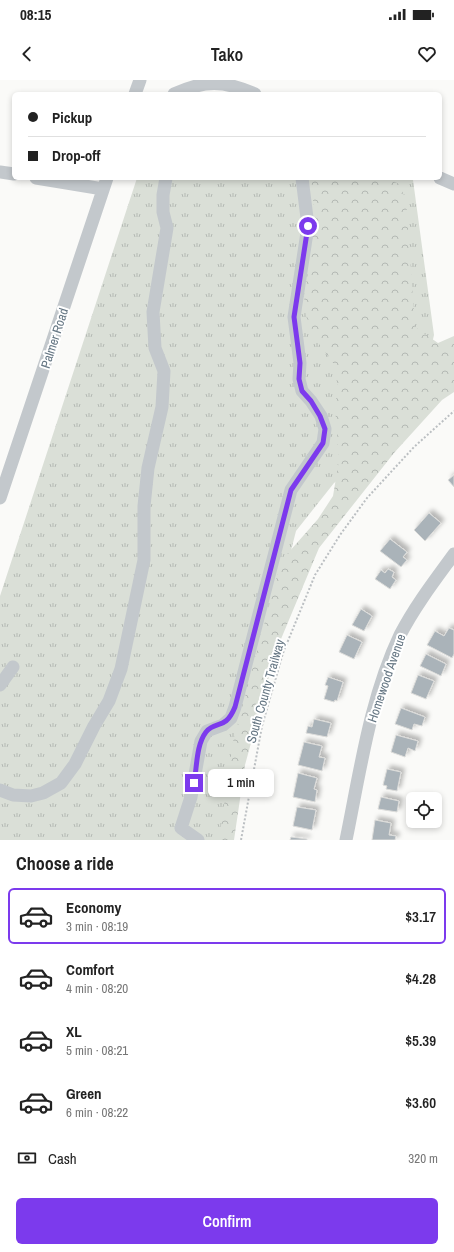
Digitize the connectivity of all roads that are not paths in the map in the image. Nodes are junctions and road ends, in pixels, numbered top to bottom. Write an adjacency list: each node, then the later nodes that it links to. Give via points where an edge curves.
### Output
1 (140, 80): 3 (street)
2 (215, 80): 4 (street, via 199,83); 5 (street)
3 (136, 92)
4 (179, 92)
5 (249, 92)
6 (0, 172): 7 (street)
7 (12, 174)
8 (442, 179): 13 (street)
9 (64, 180): 12 (street)
10 (166, 180): 18 (street, via 163,195 167,228 153,312 155,348 164,371 162,408 148,468 144,506 144,560 121,669 109,701 75,764 61,783 44,793 31,796 13,795)
11 (302, 180): 19 (street, via 308,226 294,317 300,363 299,379 302,391 311,401 325,429 323,443 291,490 231,718 207,731 201,741 191,797 181,828)
12 (105, 183): 14 (street, Palmer Road)
13 (454, 184)
14 (0, 498)
15 (454, 554): 20 (street, Homewood Avenue, via 415,608 400,636 373,708)
16 (13, 667): 17 (street)
17 (0, 685)
18 (0, 790)
19 (198, 840)
20 (346, 840)

